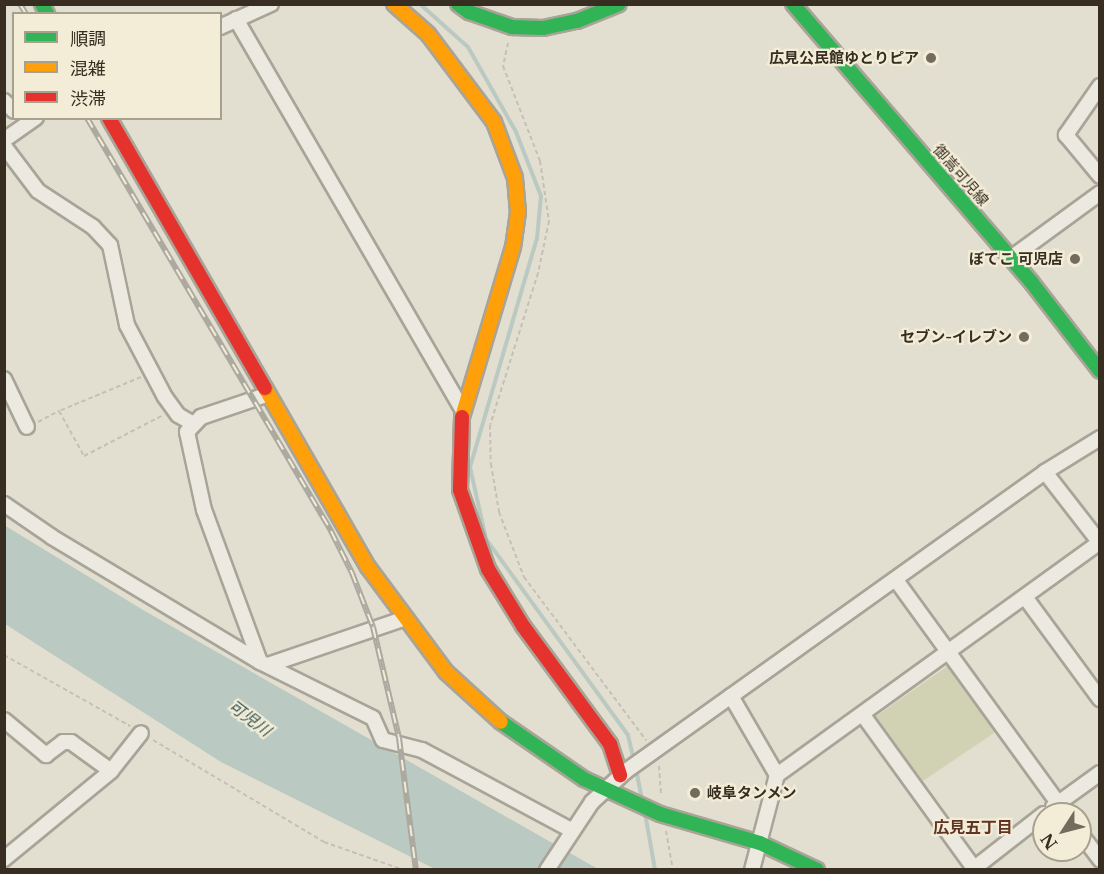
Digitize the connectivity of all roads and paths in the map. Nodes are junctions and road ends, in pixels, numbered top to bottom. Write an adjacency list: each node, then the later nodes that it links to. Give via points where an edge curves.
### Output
1 (271, 4): 6 (street)
2 (394, 4): 22 (street, via 428,34 494,122 515,178 518,212 513,247)
3 (458, 4): 8 (street, via 469,12)
4 (619, 4): 8 (street, via 577,21 543,28)
5 (793, 4): 16 (street, 御嵩可児線)
6 (236, 20): 7 (street); 22 (street)
7 (222, 26)
8 (512, 27): 41 (path, via 503,66 540,161 549,221 538,273 490,425 491,464 499,512 524,578)
9 (1100, 86): 14 (street, via 1066,135)
10 (110, 120): 20 (street)
11 (27, 121): 12 (street)
12 (4, 140)
13 (4, 146): 18 (street, via 38,191 93,227 110,245 127,325)
14 (1100, 176)
15 (1100, 193): 16 (street)
16 (1011, 258): 17 (street, 御嵩可児線)
17 (1100, 371)
18 (152, 373): 21 (street); 23 (path)
19 (4, 379): 25 (street)
20 (266, 395): 24 (street); 32 (street)
21 (174, 409): 23 (path, via 84,456); 24 (street)
22 (462, 409): 43 (street, via 460,490 488,570 523,626 610,744)
23 (59, 411): 25 (path)
24 (192, 423): 35 (street, via 187,432 204,510)
25 (27, 427)
26 (1100, 438): 27 (street)
27 (1045, 472): 29 (street); 30 (street)
28 (4, 504): 35 (street)
29 (1099, 543): 31 (street)
30 (896, 580): 33 (street); 36 (street)
31 (1025, 597): 33 (street); 37 (street)
32 (403, 619): 35 (street); 46 (street, via 446,672 486,711 546,756)
33 (948, 652): 38 (street); 47 (street)
34 (4, 655): 40 (path)
35 (264, 664): 51 (street, via 373,718 383,740 422,750)
36 (731, 696): 41 (street); 45 (street)
37 (1100, 699)
38 (862, 715): 45 (street); 55 (street)
39 (4, 720): 42 (street, via 46,755 63,742 71,742)
40 (141, 733): 42 (street); 54 (path, via 324,842)
41 (651, 752): 43 (street); 49 (path, via 658,756)
42 (111, 771): 53 (street)
43 (623, 773): 46 (street)
44 (1100, 773): 48 (street)
45 (777, 775): 52 (street)
46 (606, 789): 49 (street); 51 (street)
47 (1057, 802)
48 (1069, 802)
49 (663, 814): 52 (street); 57 (path)
50 (1032, 823): 55 (street)
51 (569, 835): 56 (street)
52 (760, 843): 58 (street); 59 (street)
53 (4, 859)
54 (400, 869)
55 (974, 869)
56 (547, 870)
57 (673, 870)
58 (752, 870)
59 (817, 870)

